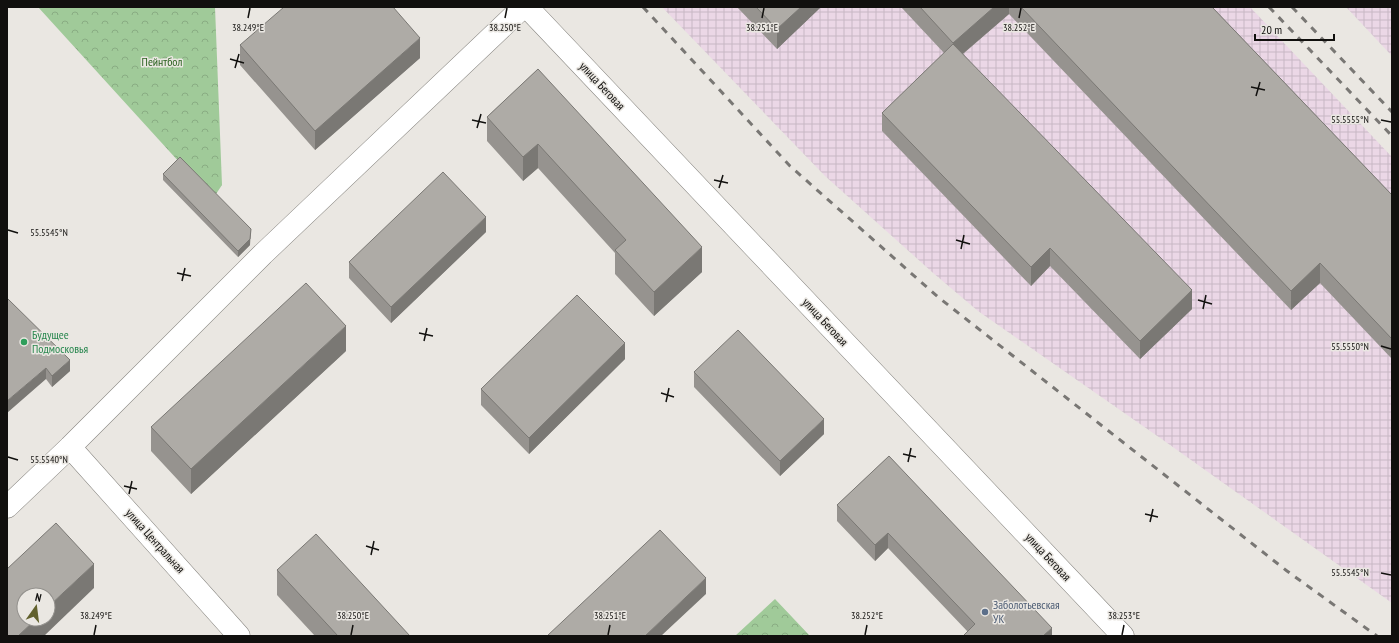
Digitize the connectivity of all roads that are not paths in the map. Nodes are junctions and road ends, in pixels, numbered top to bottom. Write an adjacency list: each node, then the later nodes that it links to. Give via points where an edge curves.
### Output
1 (523, 7): 3 (street, via 269,248)
2 (527, 7): 6 (street, улица Беговая)
3 (70, 447): 4 (street); 5 (street, улица Центральная)
4 (7, 507)
5 (239, 636)
6 (1122, 636)

